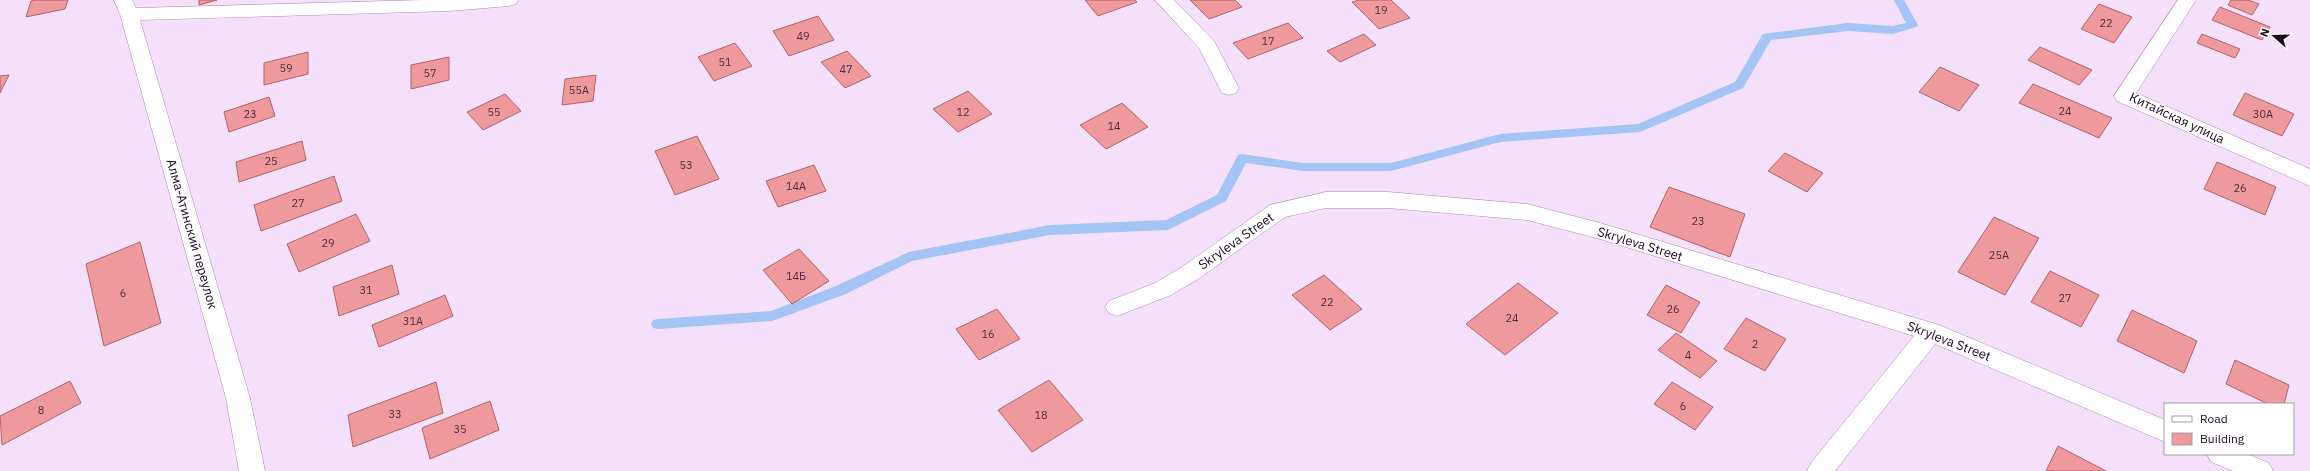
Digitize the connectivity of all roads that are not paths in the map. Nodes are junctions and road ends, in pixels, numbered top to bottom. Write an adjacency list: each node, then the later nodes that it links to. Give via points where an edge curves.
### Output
1 (509, 0): 4 (street, via 450,4)
2 (1164, 0): 5 (street, via 1208,44)
3 (2187, 0): 6 (street, Китайская улица, via 2124,96)
4 (126, 7): 11 (street, Алма-Атинский переулок, via 238,398)
5 (1229, 88)
6 (2310, 178)
7 (1117, 307): 8 (street, Skryleva Street, via 1164,289 1190,274 1278,211 1326,200 1388,200 1527,212 1600,231)
8 (1931, 332): 9 (street, Skryleva Street); 12 (street)
9 (2164, 431)
10 (2222, 455): 13 (street)
11 (252, 471)
12 (1820, 471)
13 (2260, 471)

